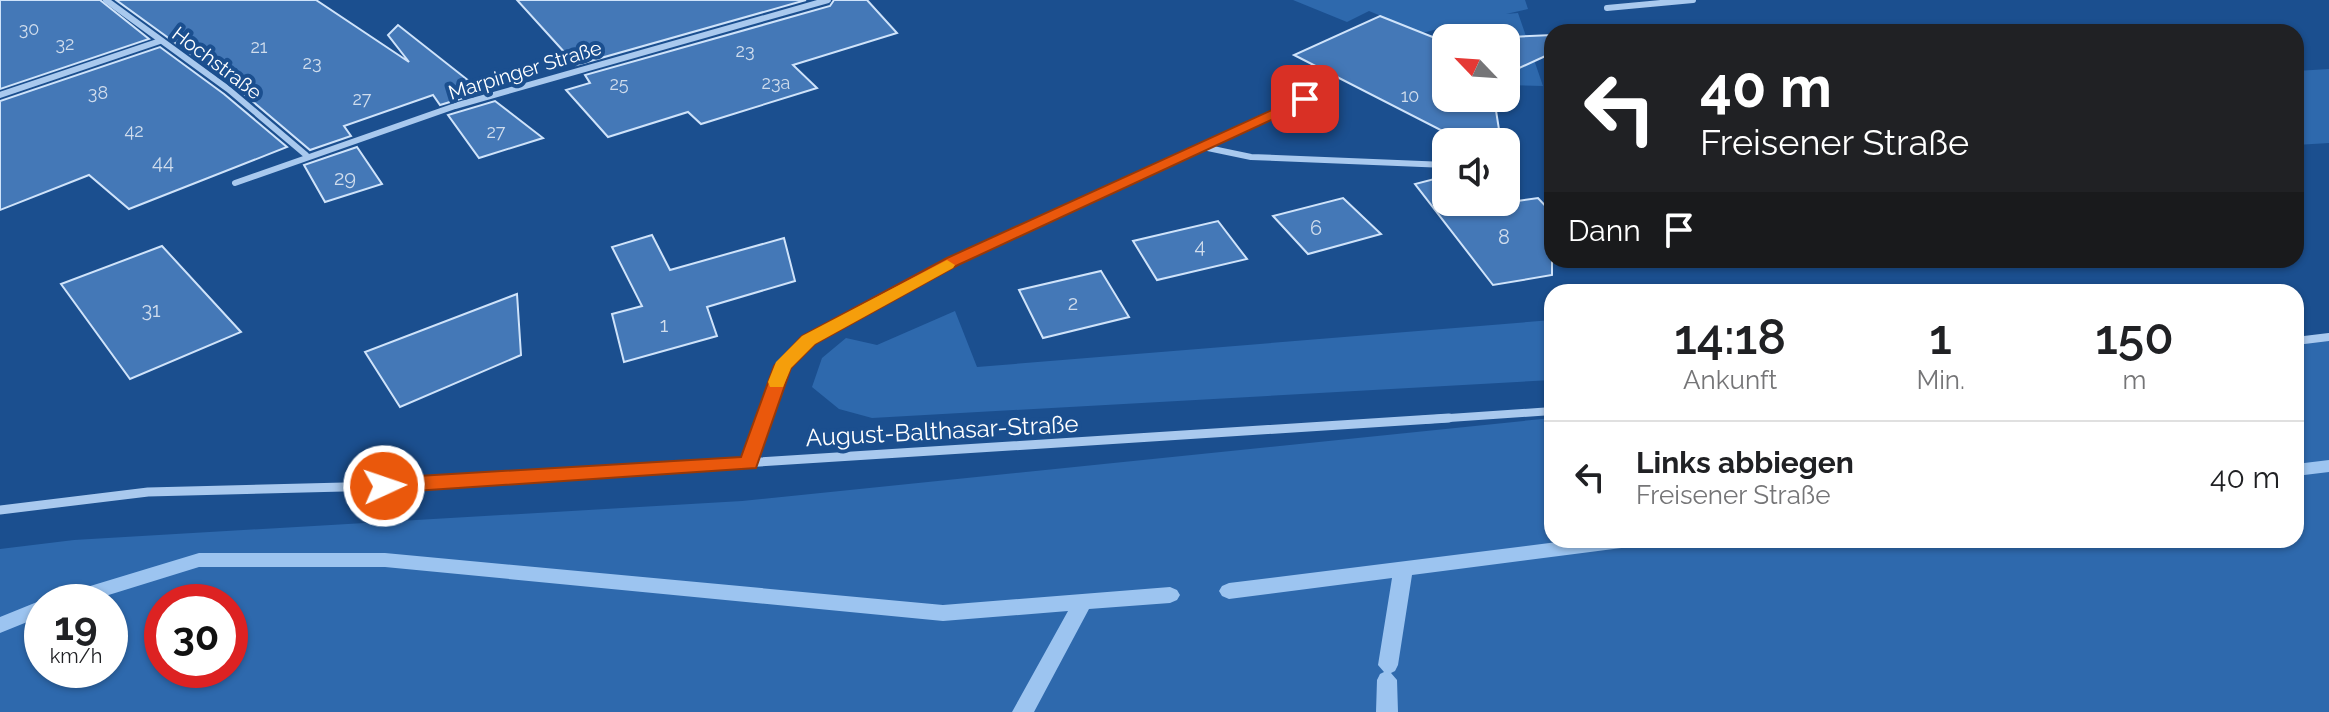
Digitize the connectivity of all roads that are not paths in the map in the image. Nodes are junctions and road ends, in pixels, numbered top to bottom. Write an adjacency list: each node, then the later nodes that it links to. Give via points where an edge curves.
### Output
1 (106, 0): 5 (street, Hochstraße)
2 (828, 0): 9 (street, Marpinger Straße)
3 (1693, 0): 4 (street)
4 (1607, 8)
5 (160, 41): 7 (street); 9 (street, Hochstraße, via 228,89)
6 (1331, 87): 8 (street)
7 (0, 95)
8 (1202, 147): 10 (street, via 1251,157); 15 (street, via 953,261 808,340 783,366)
9 (306, 155): 11 (street, Marpinger Straße)
10 (1432, 164)
11 (235, 183)
12 (2329, 337): 13 (street)
13 (2304, 340)
14 (1544, 412): 15 (street, August-Balthasar-Straße)
15 (749, 463): 16 (street, August-Balthasar-Straße, via 384,486 148,492)
16 (0, 510)

